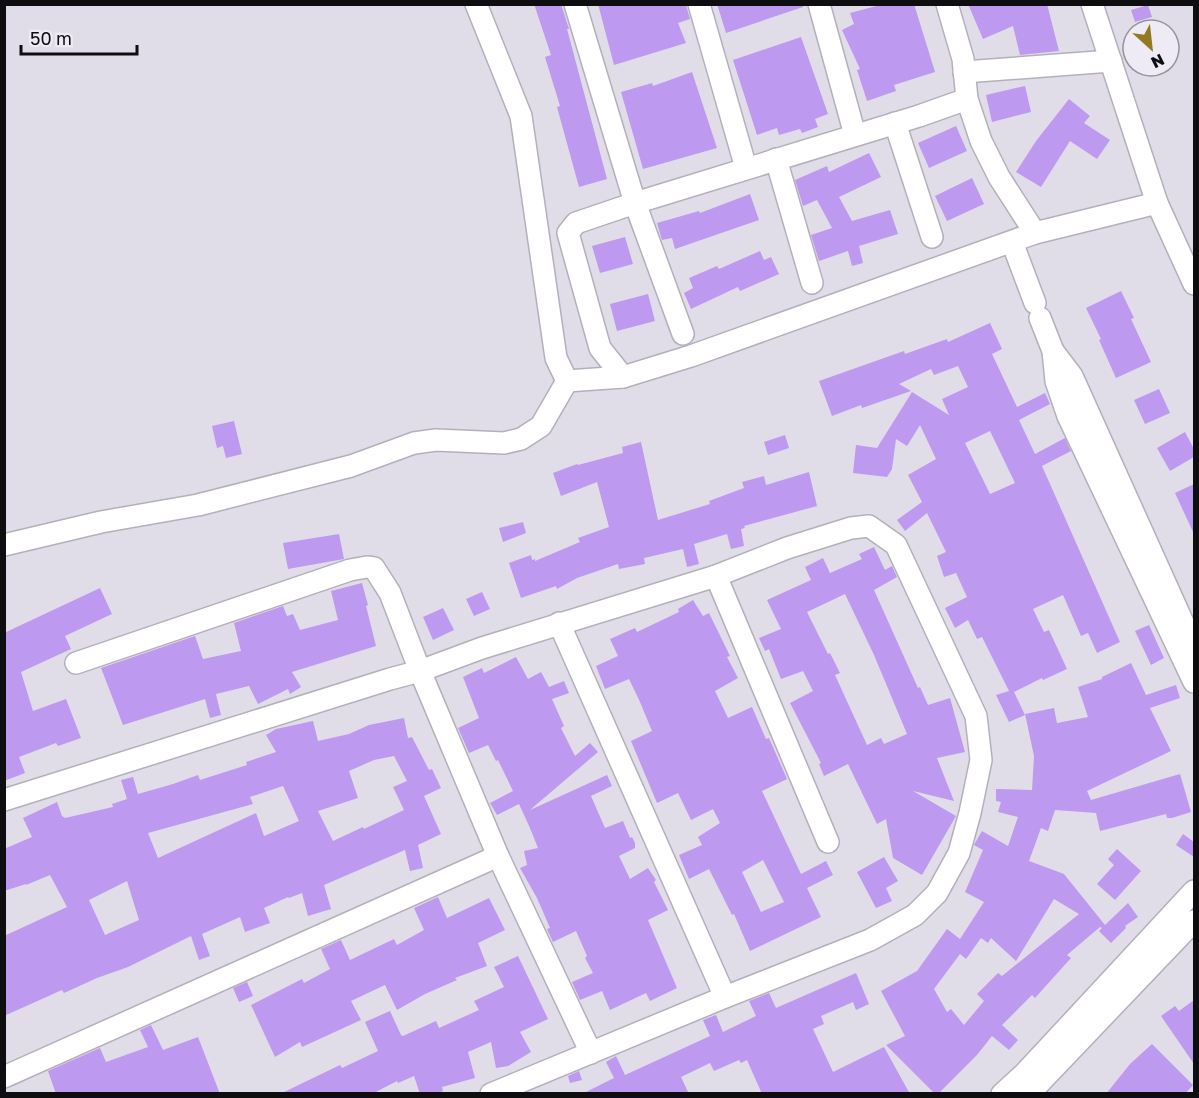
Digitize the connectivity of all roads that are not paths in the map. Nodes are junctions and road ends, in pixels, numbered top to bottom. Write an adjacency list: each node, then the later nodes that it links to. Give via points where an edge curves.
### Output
1 (476, 4): 23 (street, via 521,116 556,358)
2 (575, 4): 14 (street)
3 (699, 4): 13 (street)
4 (819, 4): 11 (street)
5 (947, 4): 8 (street)
6 (1092, 4): 7 (street)
7 (1111, 61): 8 (street); 15 (street)
8 (964, 72): 9 (street)
9 (966, 99): 10 (street); 16 (street, via 999,177)
10 (895, 123): 11 (street); 17 (street)
11 (855, 135): 12 (street)
12 (776, 159): 13 (street); 19 (street)
13 (746, 168): 14 (street)
14 (635, 203): 21 (street); 22 (street, via 576,223 568,233 600,348)
15 (1157, 203): 16 (street); 20 (street)
16 (1035, 233): 18 (street)
17 (932, 237)
18 (1012, 242): 22 (street); 27 (street, via 1053,351 1072,376)
19 (812, 283)
20 (1194, 284)
21 (682, 334)
22 (623, 377): 23 (street)
23 (567, 381): 24 (street, via 541,426 521,439 504,443 414,443 351,466 198,505 100,522)
24 (4, 545)
25 (716, 576): 26 (street); 33 (street); 37 (street, via 851,528 869,526 881,534 896,545 976,716 981,760 959,853 937,893 915,915 870,940)
26 (559, 623): 30 (street); 37 (street)
27 (1177, 627): 28 (street); 31 (street)
28 (1194, 647)
29 (76, 663): 30 (street, via 367,567 374,568 390,593)
30 (420, 671): 32 (street); 34 (street)
31 (1194, 682)
32 (4, 800)
33 (828, 842)
34 (498, 856): 38 (street); 39 (street)
35 (1194, 891): 41 (street)
36 (1194, 921): 42 (street)
37 (725, 997): 38 (street)
38 (591, 1053): 40 (street)
39 (4, 1077)
40 (491, 1094)
41 (1002, 1094)
42 (1029, 1094)

